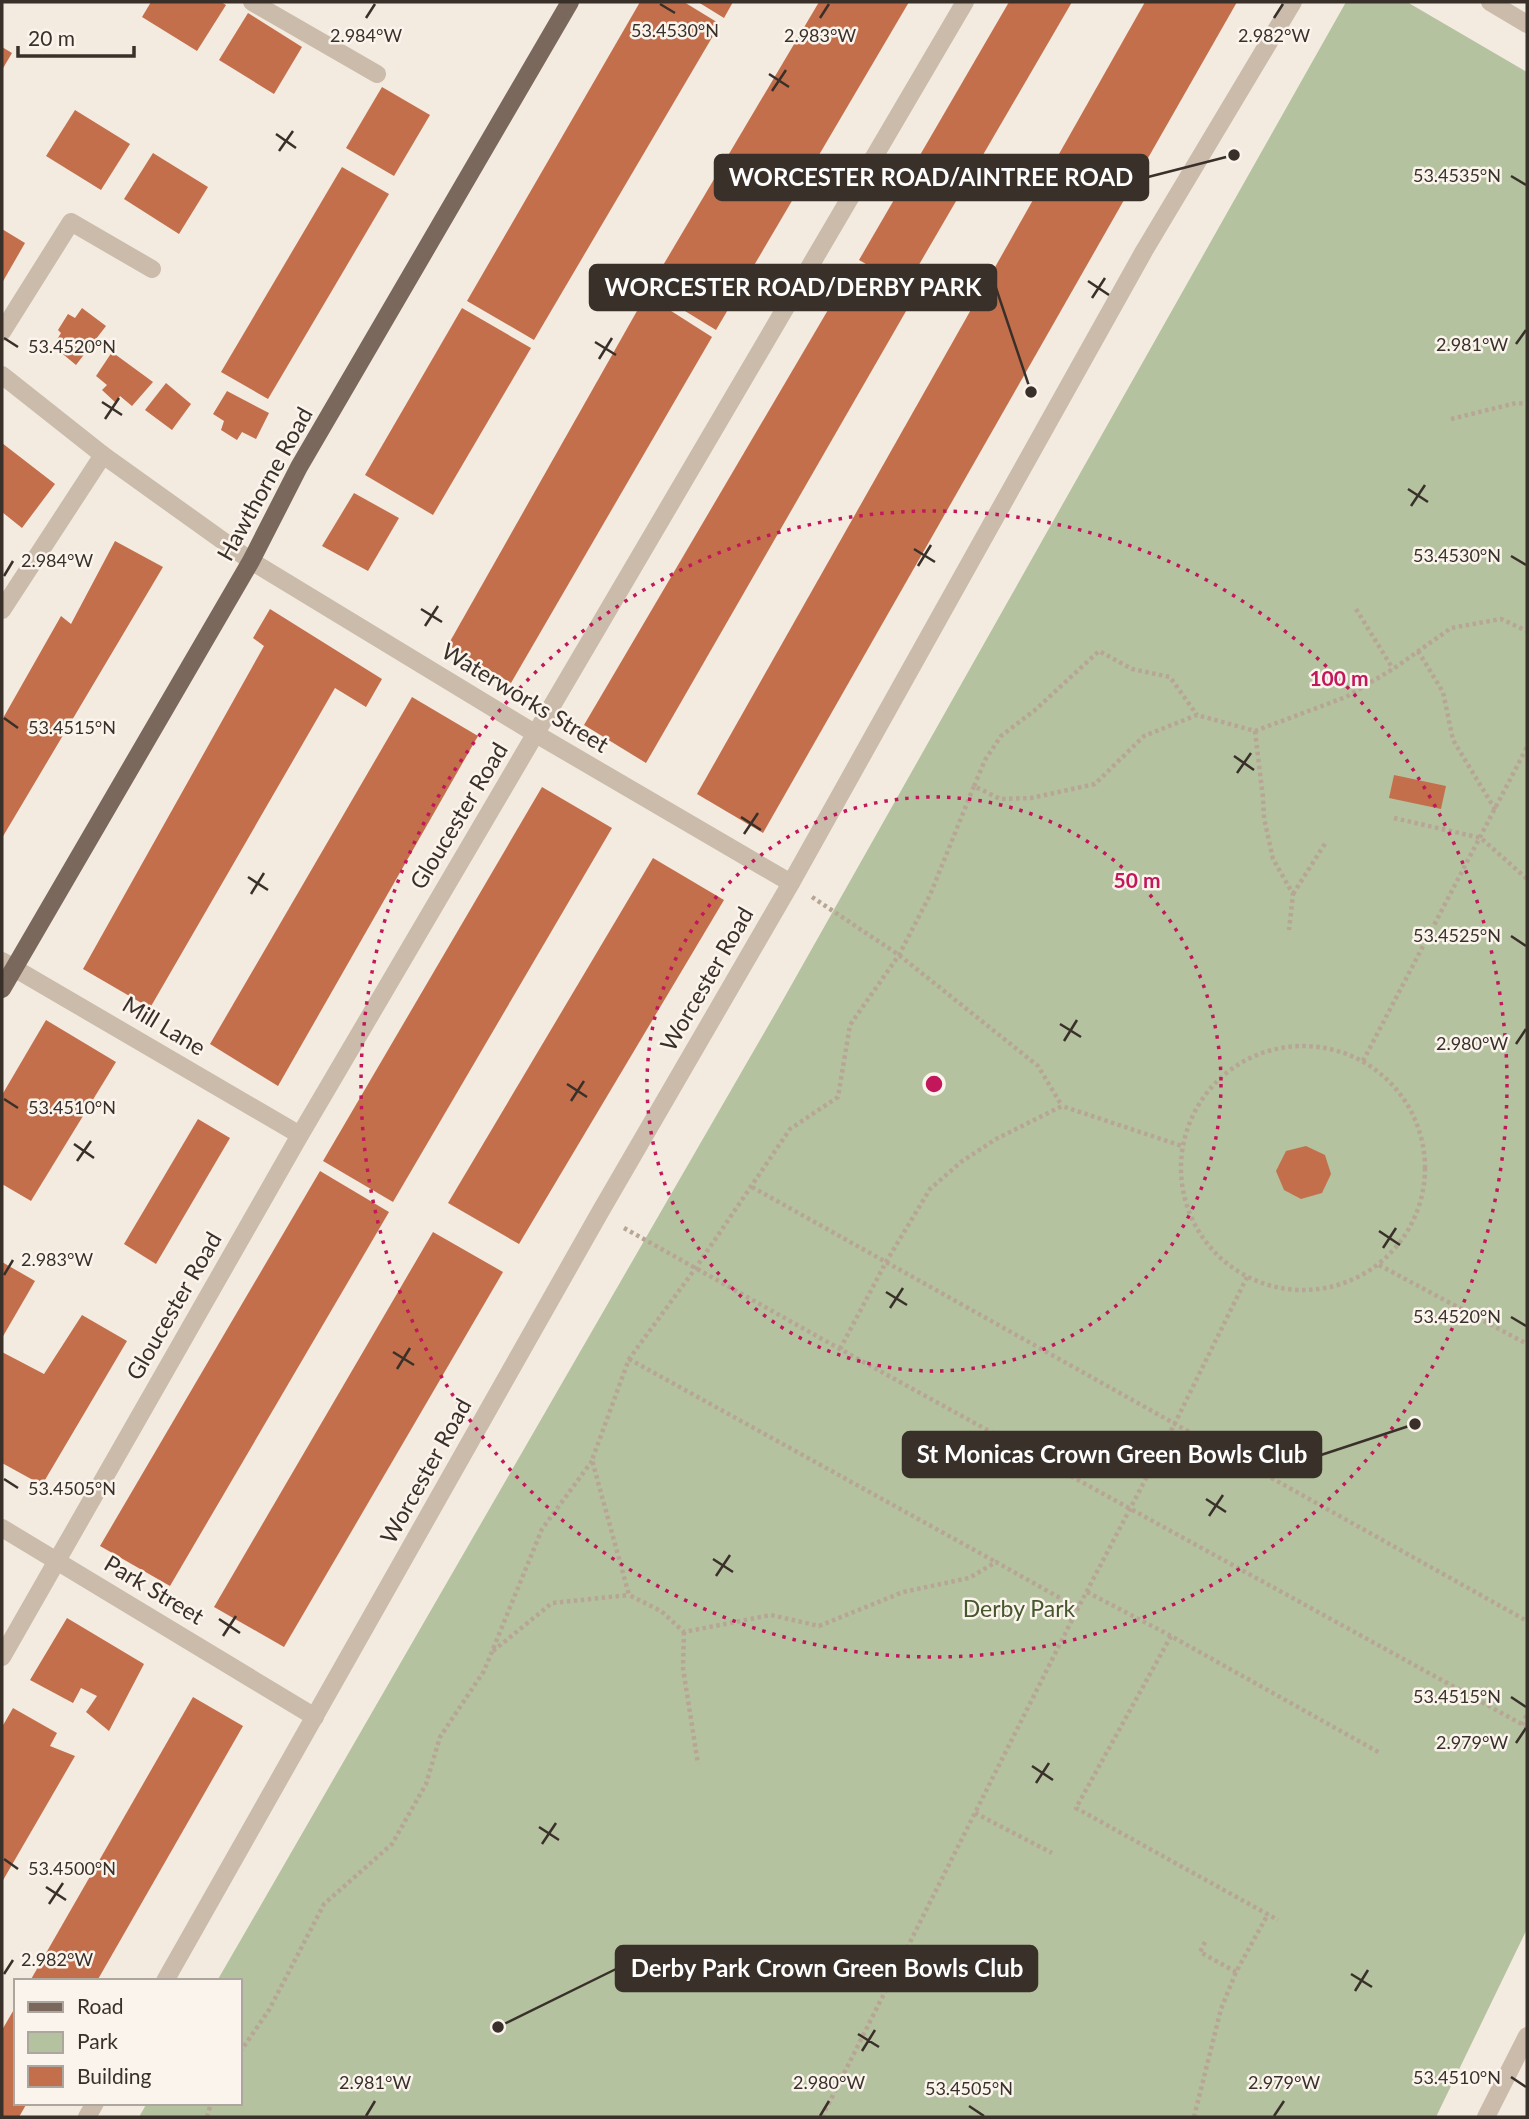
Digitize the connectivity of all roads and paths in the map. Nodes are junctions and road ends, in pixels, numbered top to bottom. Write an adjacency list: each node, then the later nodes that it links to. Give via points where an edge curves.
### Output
1 (252, 2): 7 (street)
2 (570, 2): 14 (main road, Hawthorne Road, via 299,467)
3 (965, 2): 22 (street, Gloucester Road)
4 (1293, 2): 30 (street, Worcester Road, via 1144,251)
5 (1489, 2): 6 (street)
6 (1527, 24)
7 (377, 74)
8 (152, 269): 9 (street, via 71,222)
9 (2, 332)
10 (2, 375): 13 (street, Waterworks Street)
11 (1527, 404): 12 (path)
12 (1451, 419)
13 (103, 455): 14 (street, Waterworks Street); 16 (street)
14 (251, 561): 22 (street, Waterworks Street); 34 (main road, Hawthorne Road)
15 (1356, 609): 19 (path)
16 (2, 610)
17 (1527, 631): 18 (path, via 1500,619 1451,628)
18 (1419, 651): 19 (path); 25 (path, via 1443,692 1453,740)
19 (1393, 669): 21 (path, via 1346,697)
20 (1196, 715): 21 (path); 24 (path, via 1144,736 1095,784 1031,798 1000,799); 24 (path, via 1170,677 1132,669 1099,651 1001,736)
21 (1255, 731): 31 (path, via 1273,859)
22 (536, 734): 30 (street, Waterworks Street); 38 (street, Gloucester Road)
23 (1527, 747): 25 (path)
24 (974, 786): 33 (path, via 930,895)
25 (1496, 811): 27 (path)
26 (1394, 818): 27 (path)
27 (1481, 838): 29 (path); 36 (path)
28 (1326, 842): 31 (path)
29 (1527, 879)
30 (791, 883): 33 (path); 41 (street, Worcester Road)
31 (1293, 894): 32 (path)
32 (1289, 930)
33 (899, 955): 37 (path, via 1038,1066); 40 (path, via 850,1026 838,1097 790,1129)
34 (8, 964): 35 (main road, Hawthorne Road); 38 (street, Mill Lane)
35 (2, 989)
36 (1363, 1061): 39 (path, via 1327,1047 1288,1046 1251,1057 1219,1079 1195,1110); 43 (path, via 1395,1086 1416,1120 1426,1159 1422,1198 1406,1235)
37 (1062, 1106): 39 (path); 42 (path, via 996,1139 930,1189)
38 (300, 1135): 53 (street, Gloucester Road)
39 (1182, 1146): 45 (path, via 1187,1208 1201,1236 1221,1259)
40 (752, 1186): 42 (path); 44 (path)
41 (599, 1214): 44 (path); 64 (street, Worcester Road)
42 (886, 1262): 47 (path); 49 (path)
43 (1379, 1265): 45 (path, via 1349,1282 1315,1290 1280,1288); 46 (path)
44 (695, 1269): 47 (path); 48 (path)
45 (1247, 1277): 49 (path)
46 (1527, 1344)
47 (840, 1349): 51 (path)
48 (629, 1359): 50 (path); 54 (path)
49 (1175, 1423): 51 (path); 58 (path)
50 (592, 1460): 56 (path); 61 (path, via 542,1529)
51 (1130, 1508): 55 (path); 65 (path)
52 (2, 1528): 53 (street, Park Street)
53 (58, 1561): 62 (street, Gloucester Road); 64 (street, Park Street)
54 (996, 1562): 57 (path); 59 (path, via 970,1578 902,1592 819,1626 771,1615)
55 (1087, 1592): 57 (path); 60 (path)
56 (629, 1595): 59 (path, via 661,1611); 61 (path, via 552,1603)
57 (1078, 1608): 68 (path)
58 (1527, 1620)
59 (684, 1632): 67 (path, via 683,1668)
60 (1171, 1636): 66 (path); 70 (path, via 1076,1808)
61 (492, 1652): 76 (path, via 440,1737 426,1784 392,1844 324,1904 269,2010)
62 (2, 1657)
63 (1527, 1714): 65 (path)
64 (315, 1717): 74 (street, Worcester Road)
65 (1524, 1726)
66 (1380, 1754)
67 (698, 1764)
68 (975, 1813): 69 (path); 77 (path)
69 (1052, 1853)
70 (1268, 1914): 71 (path); 73 (path)
71 (1278, 1920)
72 (1205, 1942): 73 (path, via 1200,1952)
73 (1236, 1972): 78 (path, via 1221,2009)
74 (166, 1979)
75 (1527, 2036): 79 (street)
76 (242, 2049)
77 (822, 2117)
78 (1194, 2117)
79 (1486, 2117)

